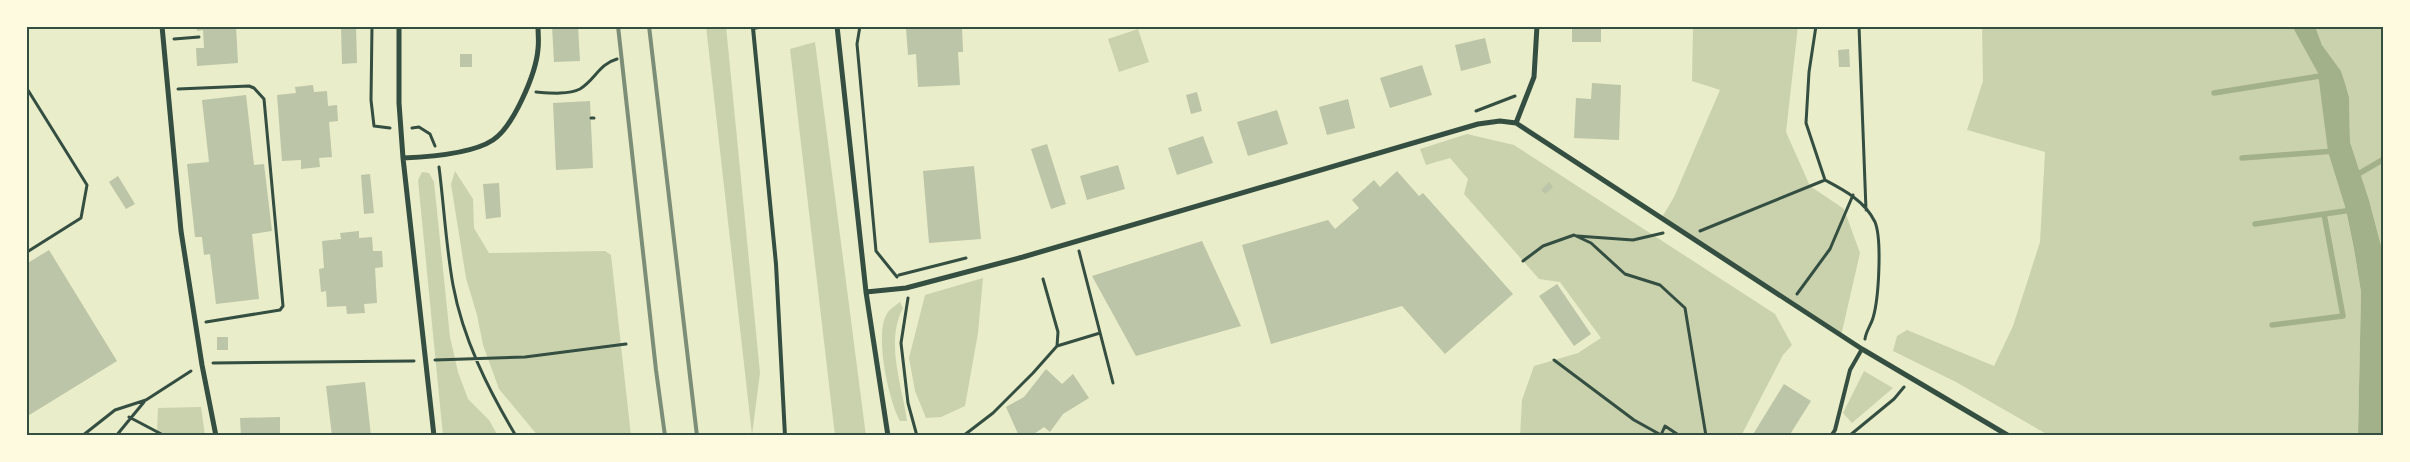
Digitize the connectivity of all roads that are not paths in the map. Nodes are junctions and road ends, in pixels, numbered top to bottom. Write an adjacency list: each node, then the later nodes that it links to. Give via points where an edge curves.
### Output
1 (162, 26): 12 (street, via 181,231)
2 (399, 26): 9 (street)
3 (538, 26): 9 (street, via 538,51 526,92 506,127 492,140 438,156)
4 (764, 26): 7 (lane)
5 (837, 26): 10 (street)
6 (1537, 26): 8 (street, via 1534,77)
7 (753, 27): 14 (lane, via 776,264)
8 (1516, 123): 10 (street, via 1500,120 1478,124 906,288); 11 (street)
9 (403, 158): 13 (street)
10 (866, 292): 15 (street)
11 (1862, 349): 16 (lane, via 1850,370); 17 (street)
12 (216, 436)
13 (434, 436)
14 (785, 436)
15 (888, 436)
16 (1831, 436)
17 (2009, 436)

